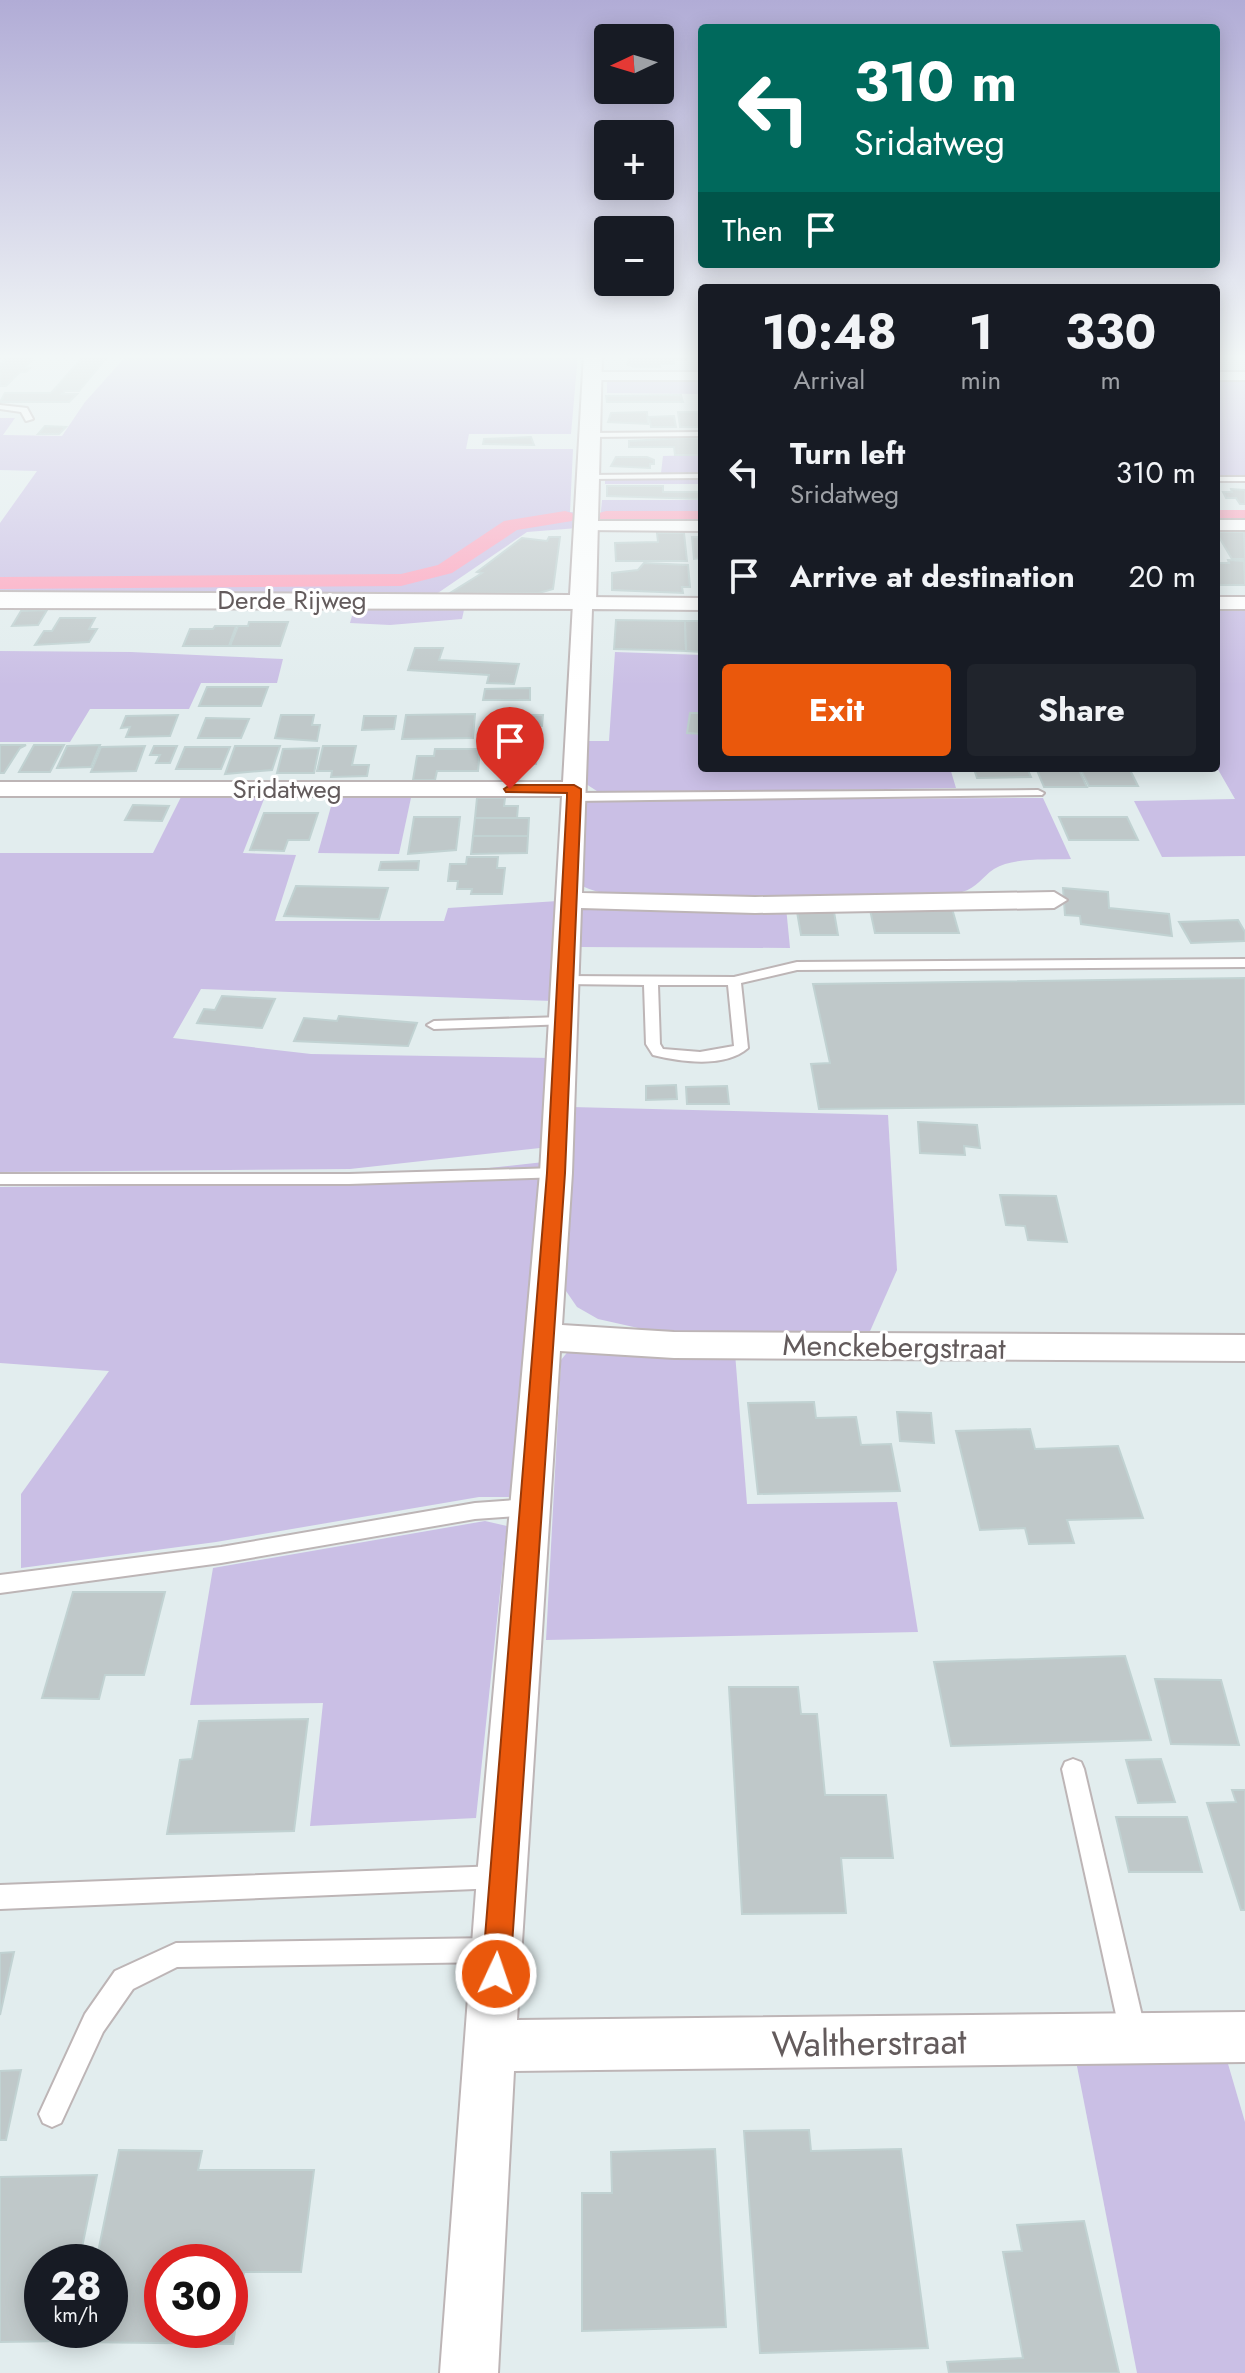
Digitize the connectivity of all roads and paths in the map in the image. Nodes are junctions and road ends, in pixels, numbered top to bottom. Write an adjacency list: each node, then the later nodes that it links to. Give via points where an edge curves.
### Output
1 (589, 465): 3 (street)
2 (698, 476): 3 (lane)
3 (588, 477): 8 (street)
4 (1220, 479): 5 (lane)
5 (1245, 479)
6 (1220, 525): 7 (street)
7 (1245, 525)
8 (587, 526): 9 (street); 11 (street)
9 (698, 526)
10 (0, 600): 11 (street, Derde Rijweg)
11 (583, 603): 14 (street); 16 (street)
12 (1220, 603): 13 (street)
13 (1245, 603)
14 (698, 604)
15 (0, 789): 16 (street, Sridatweg)
16 (574, 793): 17 (lane); 18 (street)
17 (1038, 793)
18 (568, 900): 19 (street, via 755,905); 21 (street)
19 (1054, 900)
20 (1245, 963): 22 (lane, via 797,966)
21 (564, 980): 23 (lane); 24 (street)
22 (734, 981): 23 (lane); 23 (lane, via 741,1048 675,1057 658,1052 653,1044)
23 (651, 982)
24 (562, 1021): 25 (lane); 26 (street)
25 (434, 1025)
26 (556, 1173): 27 (lane); 28 (street)
27 (0, 1179)
28 (544, 1337): 29 (street, Menckebergstraat, via 674,1345); 30 (street)
29 (1245, 1348)
30 (532, 1507): 31 (lane, via 475,1511 221,1555); 33 (street)
31 (0, 1584)
32 (1073, 1769): 37 (lane)
33 (501, 1877): 34 (lane); 35 (street)
34 (0, 1897)
35 (497, 1950): 38 (street); 39 (lane, via 176,1955 124,1980 94,2023)
36 (1245, 2037): 37 (street, Waltherstraat)
37 (1135, 2038): 38 (street, Waltherstraat)
38 (492, 2046): 40 (street)
39 (52, 2114)
40 (469, 2373)

